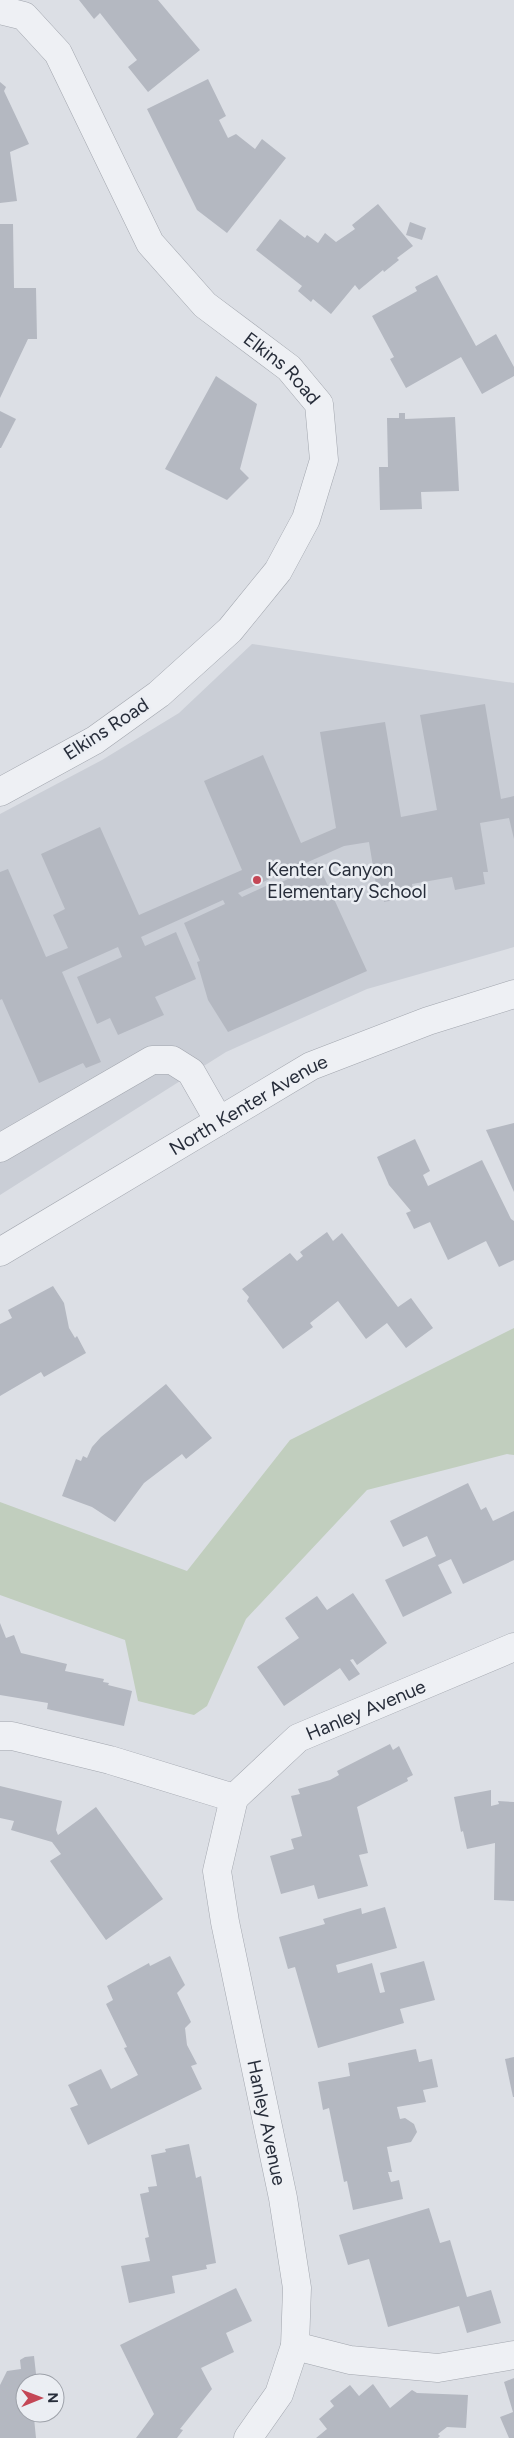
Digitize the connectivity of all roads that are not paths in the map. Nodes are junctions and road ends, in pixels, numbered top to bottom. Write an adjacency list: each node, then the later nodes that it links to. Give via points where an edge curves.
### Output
1 (0, 10): 2 (street, Elkins Road, via 24,16 58,53 150,243 206,305 290,368 319,404 324,460 306,520 278,571 230,630 159,694 95,740)
2 (0, 792)
3 (514, 994): 4 (street, North Kenter Avenue, via 428,1021 311,1066)
4 (219, 1122): 5 (street, via 191,1072 172,1060 152,1060); 6 (street, North Kenter Avenue)
5 (0, 1148)
6 (0, 1252)
7 (514, 1648): 9 (street, Hanley Avenue, via 298,1738)
8 (0, 1736): 9 (street, via 12,1736 110,1760)
9 (234, 1798): 10 (street, Hanley Avenue, via 217,1871 284,2207 297,2288)
10 (295, 2346): 11 (street, via 350,2360 438,2368); 12 (street, Hanley Avenue, via 279,2394)
11 (514, 2354)
12 (248, 2438)

